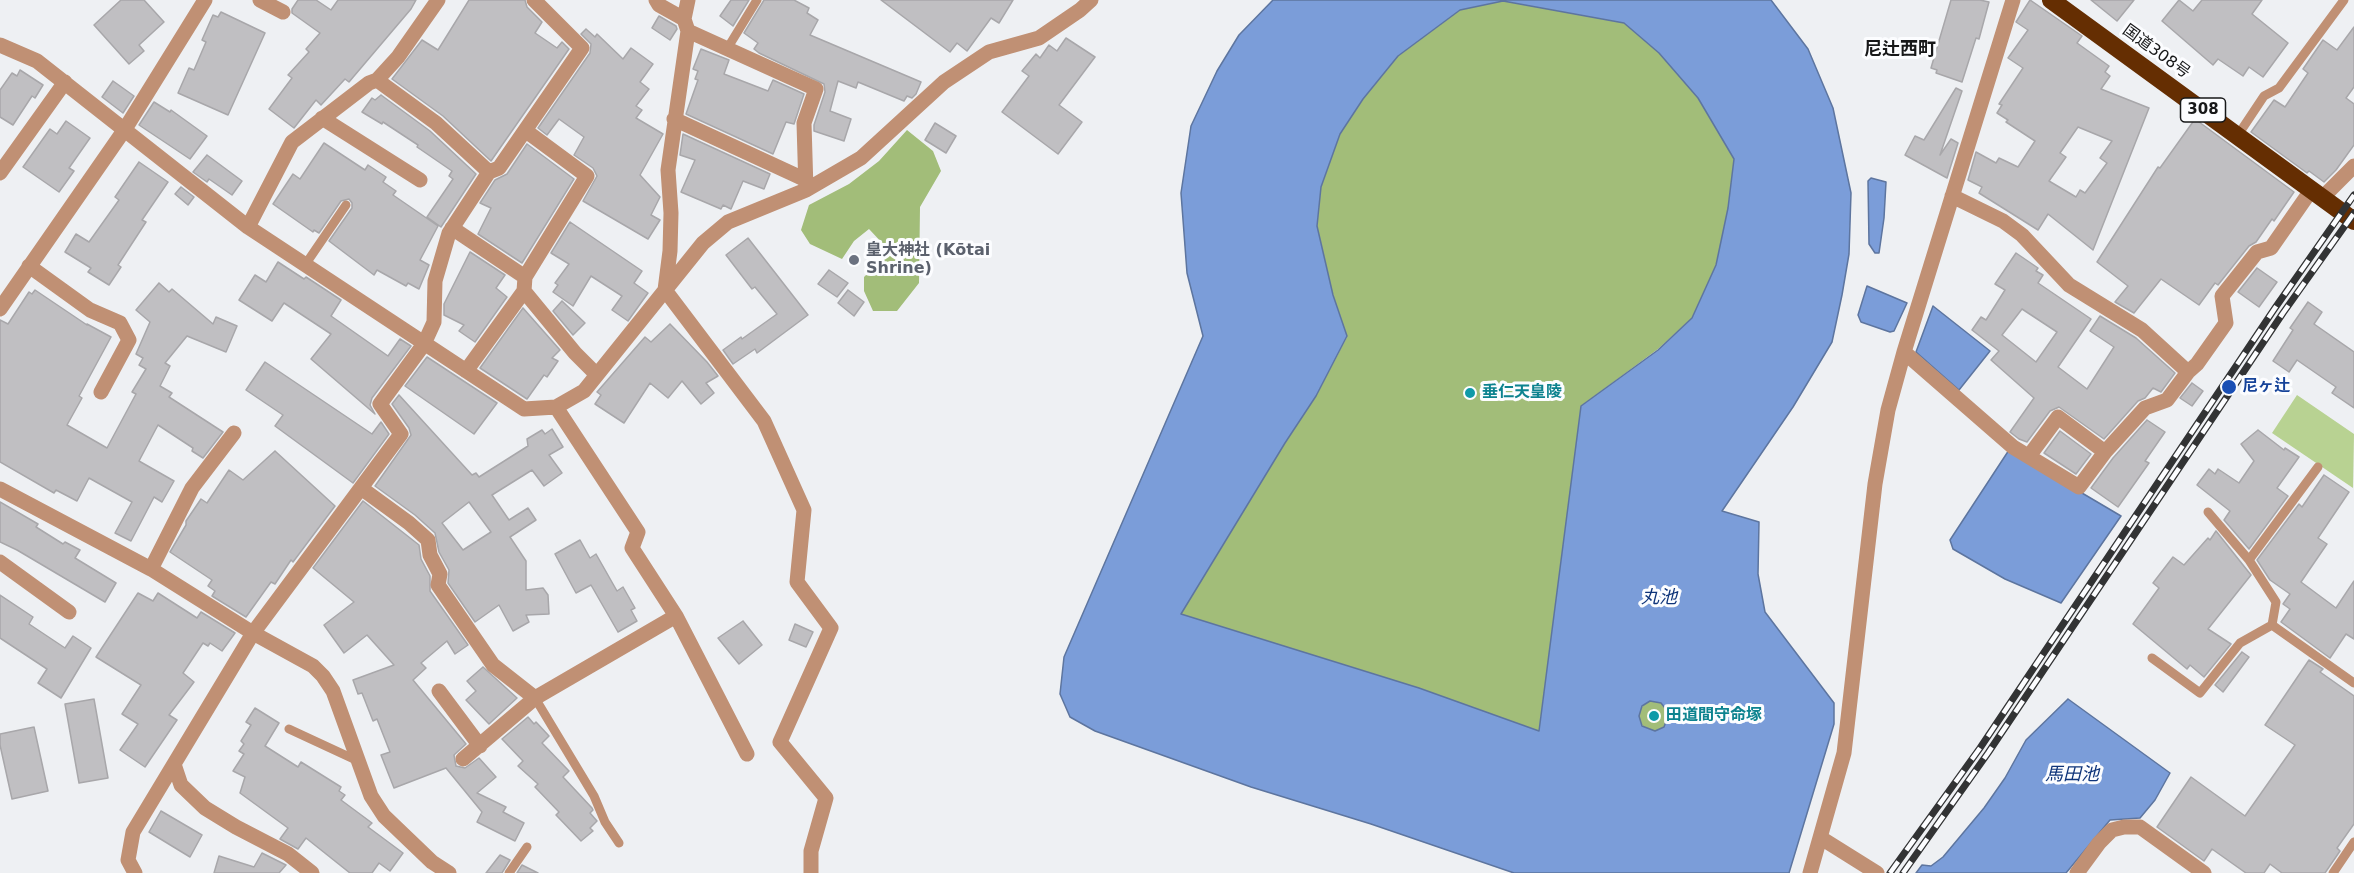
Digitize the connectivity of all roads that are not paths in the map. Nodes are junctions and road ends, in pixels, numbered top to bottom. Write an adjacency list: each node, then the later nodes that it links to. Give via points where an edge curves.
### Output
1 (205, 0): 20 (street)
2 (260, 0): 12 (street)
3 (438, 0): 16 (street)
4 (534, 0): 21 (street, via 582,48)
5 (656, 0): 13 (street)
6 (688, 0): 13 (street)
7 (757, 0): 15 (lane)
8 (1091, 0): 27 (street, via 1039,38 989,52 944,82 861,158)
9 (2013, 0): 29 (street)
10 (2051, 0): 22 (highway, 国道308号 / 308)
11 (2344, 0): 22 (lane, via 2279,88 2264,96)
12 (283, 12)
13 (686, 25): 15 (street); 19 (street)
14 (0, 45): 17 (street, via 37,61)
15 (727, 49): 27 (street, via 816,88 804,123)
16 (377, 80): 18 (street); 24 (street, via 436,123)
17 (65, 82): 20 (street); 25 (street)
18 (322, 118): 26 (street); 32 (street, via 292,142)
19 (674, 119): 27 (street); 37 (street, via 668,170 671,223)
20 (125, 129): 32 (street); 35 (street)
21 (526, 131): 24 (street, via 499,168); 36 (street, via 587,176)
22 (2238, 135): 28 (highway, 国道308号 / 308)
23 (2354, 166): 28 (street)
24 (489, 172): 33 (street)
25 (0, 173)
26 (420, 180)
27 (806, 185): 37 (street, via 728,222 703,243)
28 (2318, 193): 31 (highway, 国道308号 / 308); 42 (street, via 2271,248 2256,252 2222,296 2226,323)
29 (1952, 196): 40 (street); 42 (street, via 2022,235 2069,285 2142,330)
30 (346, 205): 34 (lane)
31 (2354, 221)
32 (248, 227): 34 (street)
33 (452, 228): 36 (street); 39 (street, via 435,281 434,322)
34 (305, 265): 39 (street)
35 (29, 266): 38 (street); 44 (street, via 90,310 120,323 129,340)
36 (525, 284): 41 (street); 43 (street, via 574,353)
37 (665, 290): 43 (street); 79 (street, via 764,421 804,510 797,582 831,627 780,742 826,798 811,851)
38 (0, 309)
39 (424, 344): 41 (street); 50 (street, via 380,404 401,434)
40 (1904, 352): 48 (street, via 2013,447); 70 (street, via 1888,410 1875,484 1844,753)
41 (466, 371): 45 (street, via 524,409)
42 (2187, 372): 47 (street, via 2166,400 2145,408)
43 (597, 375): 45 (street, via 584,391)
44 (100, 392)
45 (556, 407): 57 (street, via 638,532 632,548)
46 (234, 434): 55 (street, via 192,488)
47 (2105, 452): 48 (street, via 2079,487); 48 (street, via 2058,417)
48 (2029, 456)
49 (2318, 467): 53 (lane)
50 (362, 488): 59 (street); 63 (street, via 428,540 429,555 440,574 438,585 444,594 493,665)
51 (0, 489): 55 (street)
52 (2208, 512): 53 (lane)
53 (2249, 561): 58 (lane, via 2276,602)
54 (0, 562): 56 (street)
55 (151, 569): 59 (street)
56 (69, 612)
57 (676, 616): 63 (street); 66 (street)
58 (2272, 625): 60 (lane, via 2240,643 2200,693); 61 (lane)
59 (253, 633): 68 (street, via 323,676 333,691); 69 (street)
60 (2152, 658)
61 (2354, 683)
62 (439, 691): 65 (street)
63 (534, 698): 65 (street); 72 (lane)
64 (289, 729): 68 (lane)
65 (480, 746): 67 (street)
66 (747, 754)
67 (463, 759)
68 (358, 761): 74 (street, via 371,796 384,816)
69 (174, 764): 75 (street, via 132,832 128,860); 76 (street, via 181,785 205,808 288,854)
70 (1821, 838): 80 (street); 81 (street)
71 (2354, 842): 84 (lane)
72 (619, 843)
73 (527, 847): 78 (lane)
74 (428, 868): 77 (street)
75 (135, 873)
76 (312, 873)
77 (449, 873)
78 (508, 873)
79 (811, 873)
80 (1810, 873)
81 (1876, 873)
82 (2077, 873): 83 (street, via 2099,843 2112,830 2124,826 2140,827)
83 (2204, 873)
84 (2333, 873)

